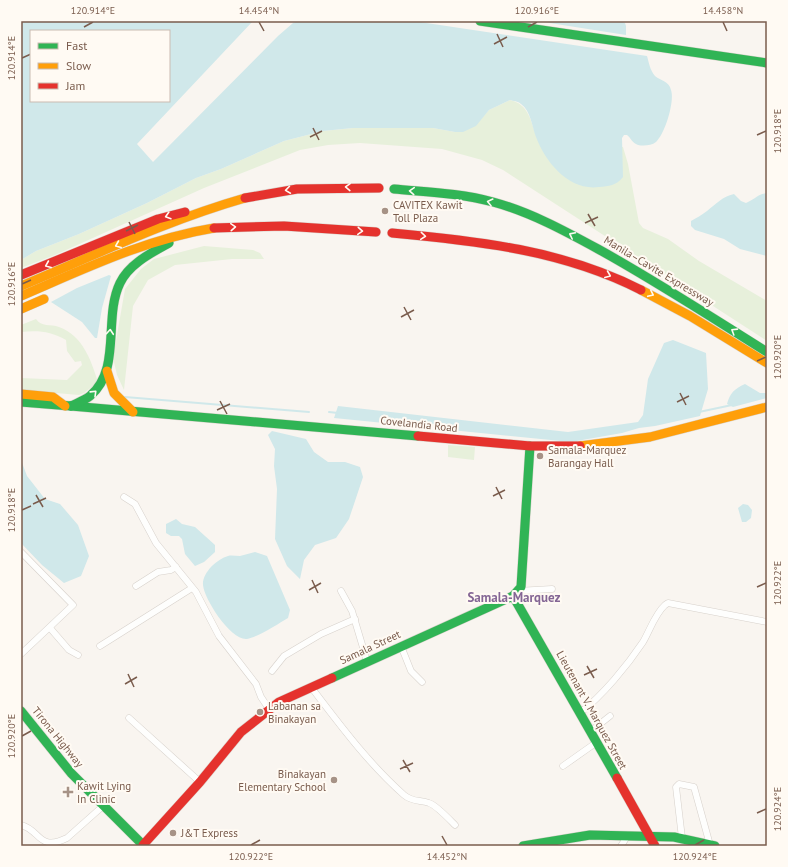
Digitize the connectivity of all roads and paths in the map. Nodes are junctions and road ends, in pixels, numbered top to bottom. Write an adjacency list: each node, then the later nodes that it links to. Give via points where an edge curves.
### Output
1 (480, 21): 2 (main road)
2 (767, 63)
3 (379, 188): 5 (main road, one-way to 5, via 334,187 290,190 238,200)
4 (394, 190): 15 (main road, Manila–Cavite Expressway, one-way to 4, via 646,275 543,221 482,200 442,193)
5 (206, 210): 9 (main road, one-way to 9, via 158,219); 10 (main road, one-way to 10)
6 (376, 232): 8 (main road, one-way to 6, via 224,227 265,226)
7 (392, 233): 16 (main road, Manila–Cavite Expressway, one-way to 16, via 509,246 577,263 619,279 670,304)
8 (182, 234): 10 (main road); 17 (main road, one-way to 8, via 113,306 120,282 140,261)
9 (21, 275)
10 (35, 285): 11 (main road); 12 (main road)
11 (21, 286)
12 (21, 296)
13 (44, 299): 14 (main road)
14 (21, 309)
15 (767, 352)
16 (767, 363)
17 (107, 370): 20 (main road, one-way to 17, via 85,400 96,392); 22 (main road, via 114,393)
18 (21, 394): 20 (main road, Covelandia Road, via 53,397)
19 (21, 402): 20 (main road, Covelandia Road)
20 (68, 406): 22 (main road, Covelandia Road)
21 (767, 407): 23 (main road, Covelandia Road, via 673,432 600,445 565,448)
22 (133, 412): 23 (main road, Covelandia Road)
23 (530, 446): 31 (main road, via 522,583)
24 (124, 497): 26 (street, via 135,504 150,534)
25 (21, 552): 34 (street, via 73,604)
26 (176, 567): 27 (street, via 158,572); 28 (street)
27 (136, 586)
28 (192, 588): 35 (street); 43 (street, via 219,636 256,684 260,697)
29 (552, 589): 31 (street)
30 (341, 591): 32 (street)
31 (515, 594): 36 (main road, Samala Street); 45 (main road, Lieutenant V. Marquez Street)
32 (355, 619): 39 (street); 40 (street, via 321,634 284,656)
33 (767, 622): 45 (street, via 668,603 624,666 594,702)
34 (50, 628): 37 (street); 38 (street, via 69,650)
35 (100, 646)
36 (401, 646): 39 (main road, Samala Street); 41 (street, via 411,671)
37 (21, 654)
38 (78, 655)
39 (367, 661): 42 (main road, Samala Street)
40 (272, 671)
41 (422, 682)
42 (311, 687): 43 (main road, Samala Street); 54 (street, via 350,739 384,776 405,796 416,802 431,803)
43 (269, 709): 51 (main road, Samala Street, via 241,732)
44 (21, 711): 52 (main road, Tirona Highway)
45 (580, 713): 48 (main road, Lieutenant V. Marquez Street)
46 (610, 716): 48 (street)
47 (129, 718): 51 (street)
48 (590, 731): 49 (main road, Lieutenant V. Marquez Street)
49 (597, 742): 50 (street); 56 (main road, Lieutenant V. Marquez Street)
50 (563, 766)
51 (200, 782): 58 (main road, Samala Street)
52 (103, 806): 53 (street, via 61,841 43,841); 58 (main road, Tirona Highway)
53 (21, 825)
54 (455, 825)
55 (628, 836): 56 (main road); 60 (main road, via 590,835); 61 (street)
56 (650, 837): 57 (main road); 62 (main road, Lieutenant V. Marquez Street)
57 (682, 838): 59 (main road); 59 (street, via 676,786 679,784 694,787)
58 (143, 845)
59 (712, 845)
60 (523, 846)
61 (621, 846)
62 (654, 846)

